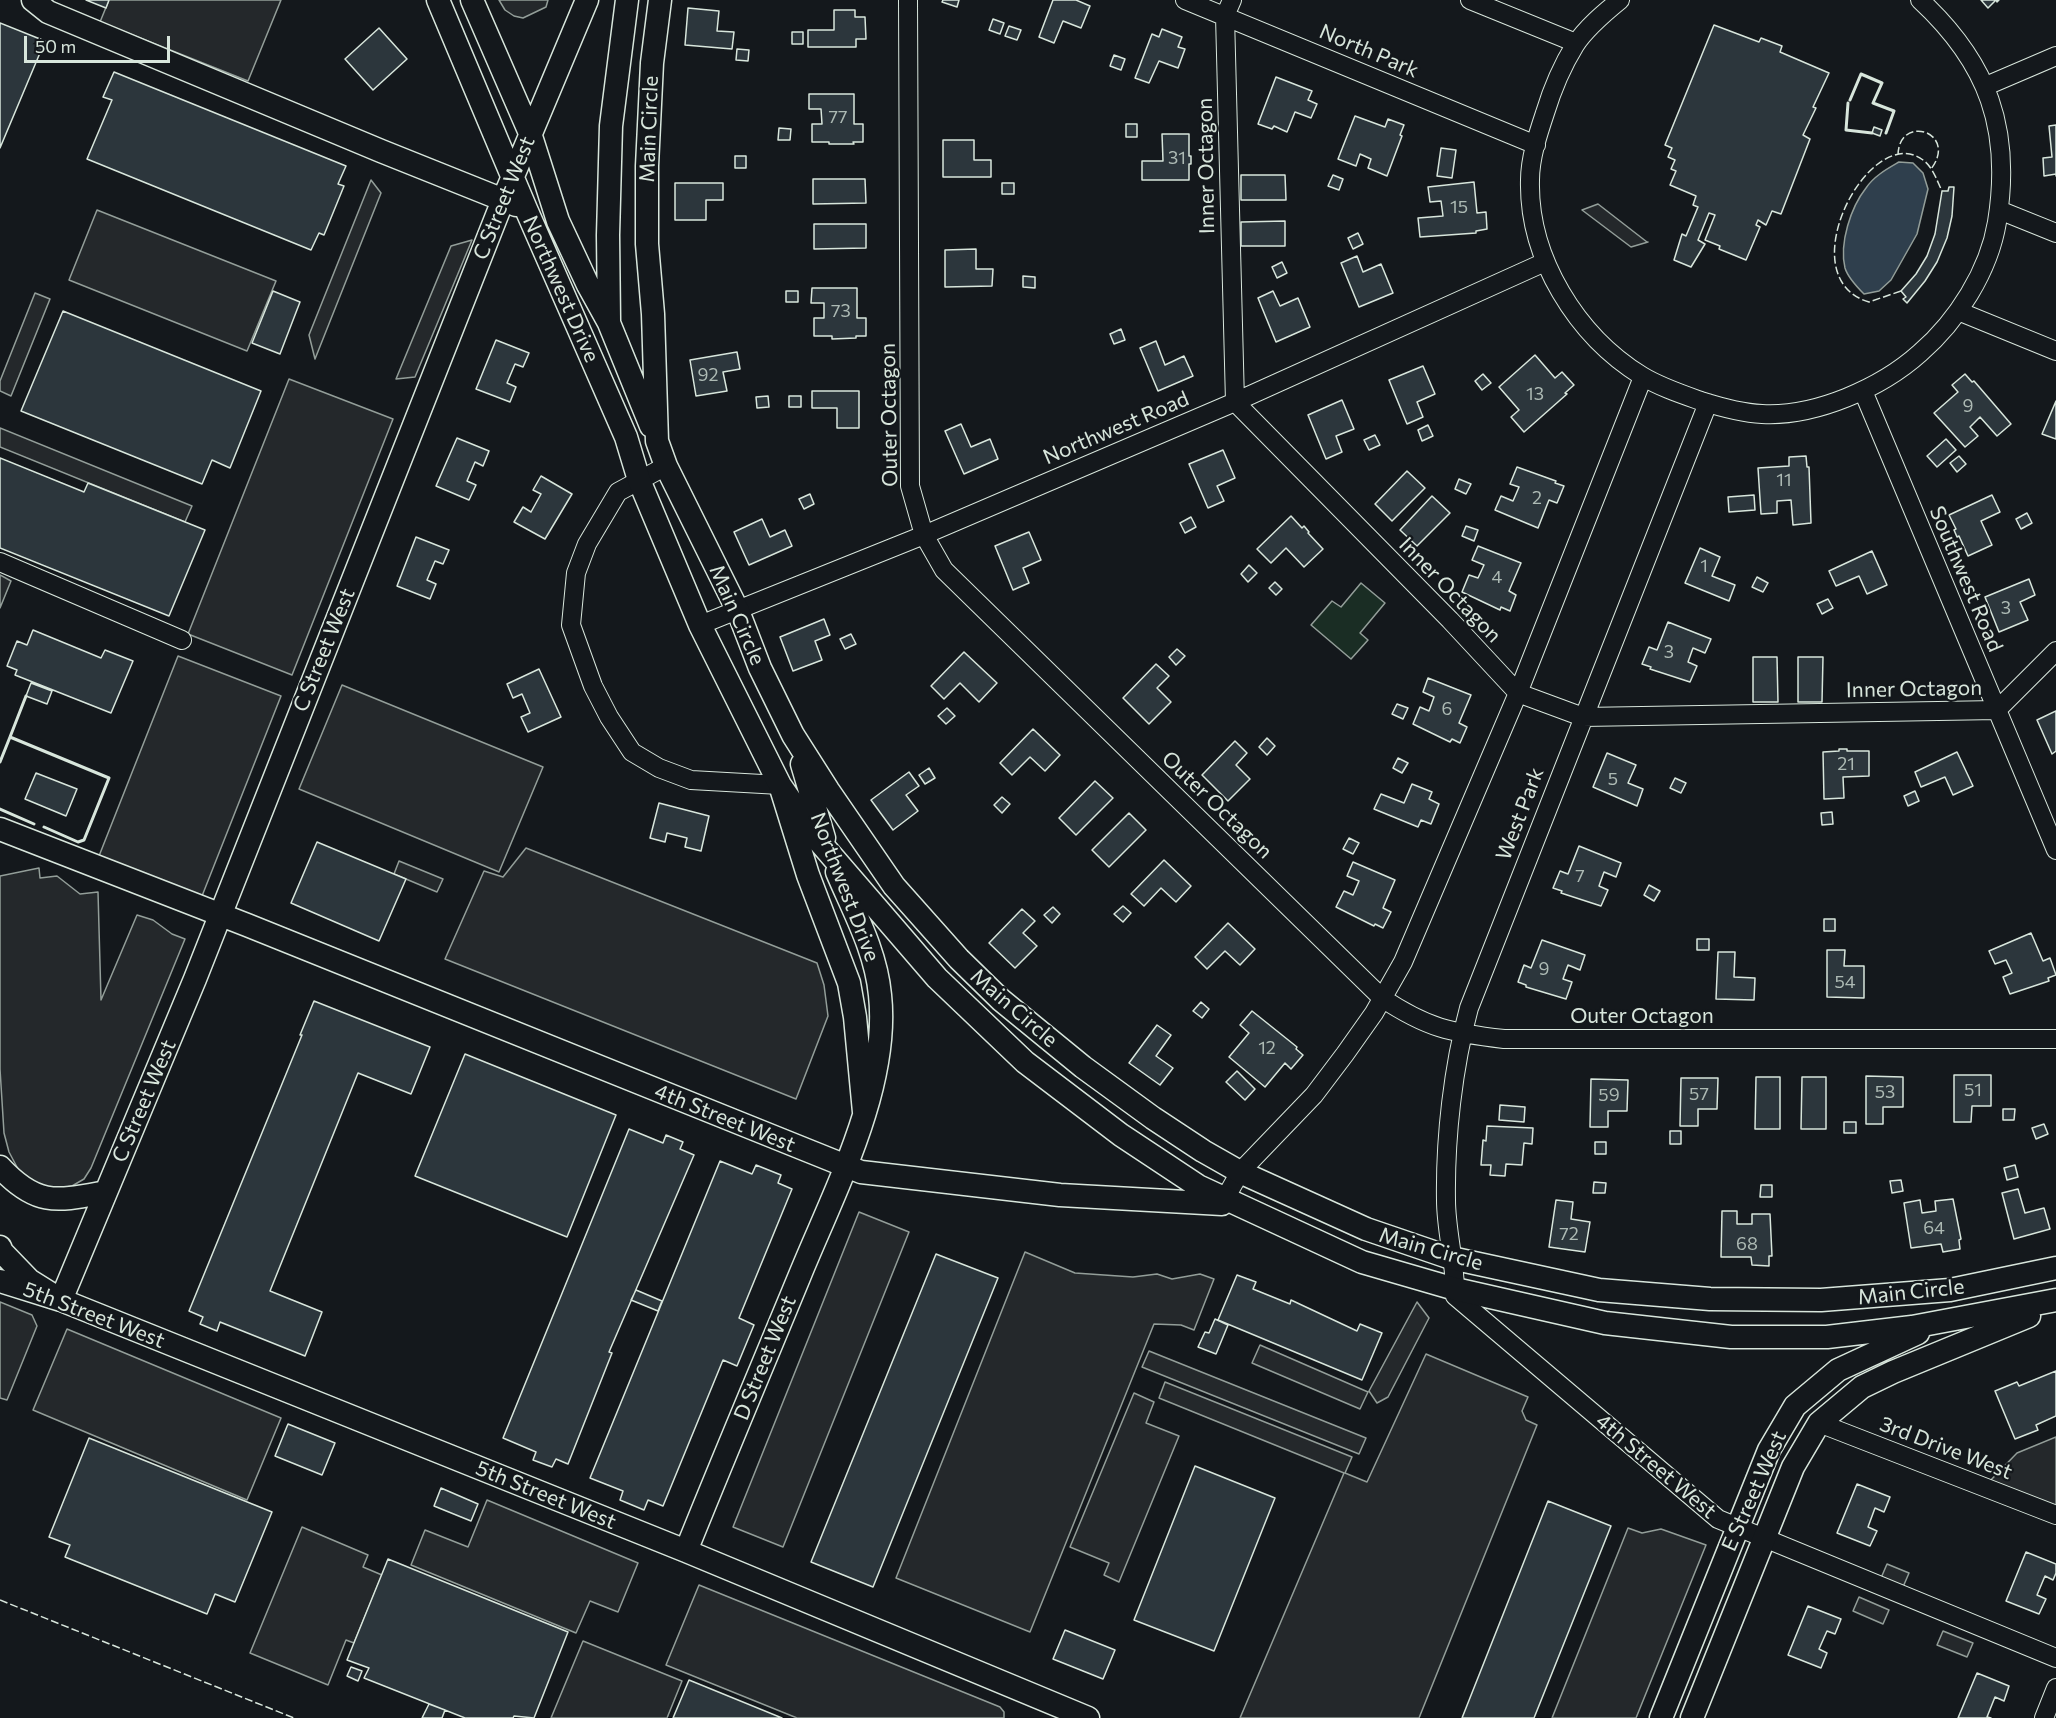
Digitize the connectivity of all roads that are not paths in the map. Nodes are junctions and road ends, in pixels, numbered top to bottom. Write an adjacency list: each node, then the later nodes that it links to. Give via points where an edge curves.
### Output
1 (33, 0): 19 (street, via 48,12)
2 (438, 0): 18 (street, Northwest Drive)
3 (472, 0): 16 (street, Northwest Drive)
4 (587, 0): 16 (street, C Street West)
5 (627, 0): 25 (street, Main Circle, via 611,126)
6 (660, 0): 32 (street, Main Circle, via 652,63 647,166)
7 (908, 0): 35 (street, Outer Octagon, via 910,486)
8 (1185, 0): 12 (street, North Park)
9 (1470, 0): 13 (street)
10 (1620, 0): 13 (street)
11 (1920, 0): 15 (street, via 1956,38)
12 (1228, 8): 17 (street, North Park); 29 (street, Inner Octagon)
13 (1576, 43): 17 (street, via 1550,97)
14 (2056, 56): 15 (street)
15 (1986, 86): 21 (street, via 1999,137)
16 (530, 133): 18 (street, C Street West); 25 (street, Northwest Drive, via 558,221)
17 (1536, 145): 23 (street, via 1530,179 1535,230)
18 (512, 176): 19 (street, C Street West); 20 (street, Northwest Drive)
19 (503, 200): 20 (street); 49 (street, C Street West)
20 (526, 209): 31 (street, Northwest Drive)
21 (1999, 210): 22 (street); 24 (street, via 1988,254)
22 (2056, 232)
23 (1545, 262): 27 (street, via 1572,310 1612,354); 29 (street, Northwest Road)
24 (1958, 311): 26 (street); 28 (street, via 1904,367)
25 (609, 323): 31 (street, Main Circle); 32 (street, Northwest Drive)
26 (2056, 351)
27 (1643, 377): 30 (street); 41 (street)
28 (1863, 391): 30 (street, via 1821,406 1764,415); 42 (street, Southwest Road)
29 (1235, 402): 35 (street, Northwest Road); 41 (street, Inner Octagon)
30 (1708, 403): 43 (street, West Park)
31 (626, 437): 34 (street, Northwest Drive)
32 (657, 441): 33 (street, Main Circle)
33 (666, 466): 34 (street); 37 (street, Main Circle)
34 (639, 480): 38 (street, Northwest Drive); 45 (street, via 618,492 587,544 576,573 571,625 593,686 632,752 659,768 691,780)
35 (924, 535): 37 (street, Northwest Road); 50 (street, Outer Octagon, via 944,570)
36 (0, 562): 39 (street)
37 (738, 611): 38 (street, Northwest Road); 44 (street, Main Circle, via 760,668)
38 (700, 625): 45 (street, Northwest Drive)
39 (182, 640)
40 (2056, 651): 42 (street, Inner Octagon)
41 (1518, 693): 43 (street, Inner Octagon); 50 (street, via 1403,962)
42 (1997, 710): 43 (street, Inner Octagon); 47 (street, Southwest Road)
43 (1583, 717): 51 (street, West Park, via 1468,1008)
44 (793, 735): 48 (street, Northwest Drive); 56 (street, Main Circle, via 894,886 959,959 1001,1000 1083,1067 1153,1118)
45 (780, 785): 48 (street, Main Circle); 53 (street, Northwest Drive, via 808,875 849,983)
46 (0, 829): 49 (street, 4th Street West)
47 (2056, 850)
48 (828, 852): 53 (street, Northwest Drive, via 875,962 881,997 879,1053); 58 (street, Main Circle, via 937,978 1025,1062 1121,1135)
49 (219, 914): 54 (street, 4th Street West); 57 (street, C Street West)
50 (1382, 998): 51 (street, Outer Octagon, via 1438,1029); 56 (street, via 1314,1095)
51 (1462, 1034): 52 (street, Outer Octagon, via 1504,1039); 60 (street, West Park, via 1451,1110 1446,1201)
52 (2056, 1039)
53 (864, 1112): 54 (street, Northwest Drive)
54 (845, 1165): 58 (street, 4th Street West, via 861,1172 1060,1195); 72 (street, D Street West)
55 (0, 1167): 57 (street, via 13,1181 41,1197 63,1200)
56 (1240, 1172): 58 (street); 60 (street, Main Circle, via 1365,1229)
57 (106, 1192): 64 (street, C Street West)
58 (1223, 1201): 63 (street, Main Circle, via 1362,1262)
59 (0, 1247): 64 (street, via 28,1280)
60 (1451, 1258): 61 (street, Main Circle, via 1599,1290 1710,1299 1821,1300 1950,1290); 63 (street)
61 (2056, 1269): 67 (street, E Street West)
62 (0, 1281): 64 (street, 5th Street West)
63 (1455, 1289): 67 (street, Main Circle, via 1605,1323 1731,1337 1827,1337); 70 (street, 4th Street West, via 1455,1296 1682,1489 1718,1519)
64 (61, 1300): 72 (street, 5th Street West)
65 (2056, 1302): 66 (street, E Street West); 68 (street, E Street West, via 1893,1372 1862,1388)
66 (2019, 1308): 67 (street, Main Circle)
67 (1943, 1321): 70 (street, E Street West, via 1838,1370 1795,1406 1769,1450)
68 (1819, 1423): 69 (street, 3rd Drive West); 71 (street, E Street West, via 1793,1467)
69 (2056, 1515)
70 (1737, 1527): 71 (street, 4th Street West); 76 (street, E Street West)
71 (1764, 1538): 73 (street, 4th Street West); 77 (street, E Street West)
72 (686, 1551): 75 (street, 5th Street West)
73 (2056, 1658)
74 (2056, 1688): 78 (street)
75 (1088, 1718)
76 (1661, 1718)
77 (1692, 1718)
78 (2044, 1718)

